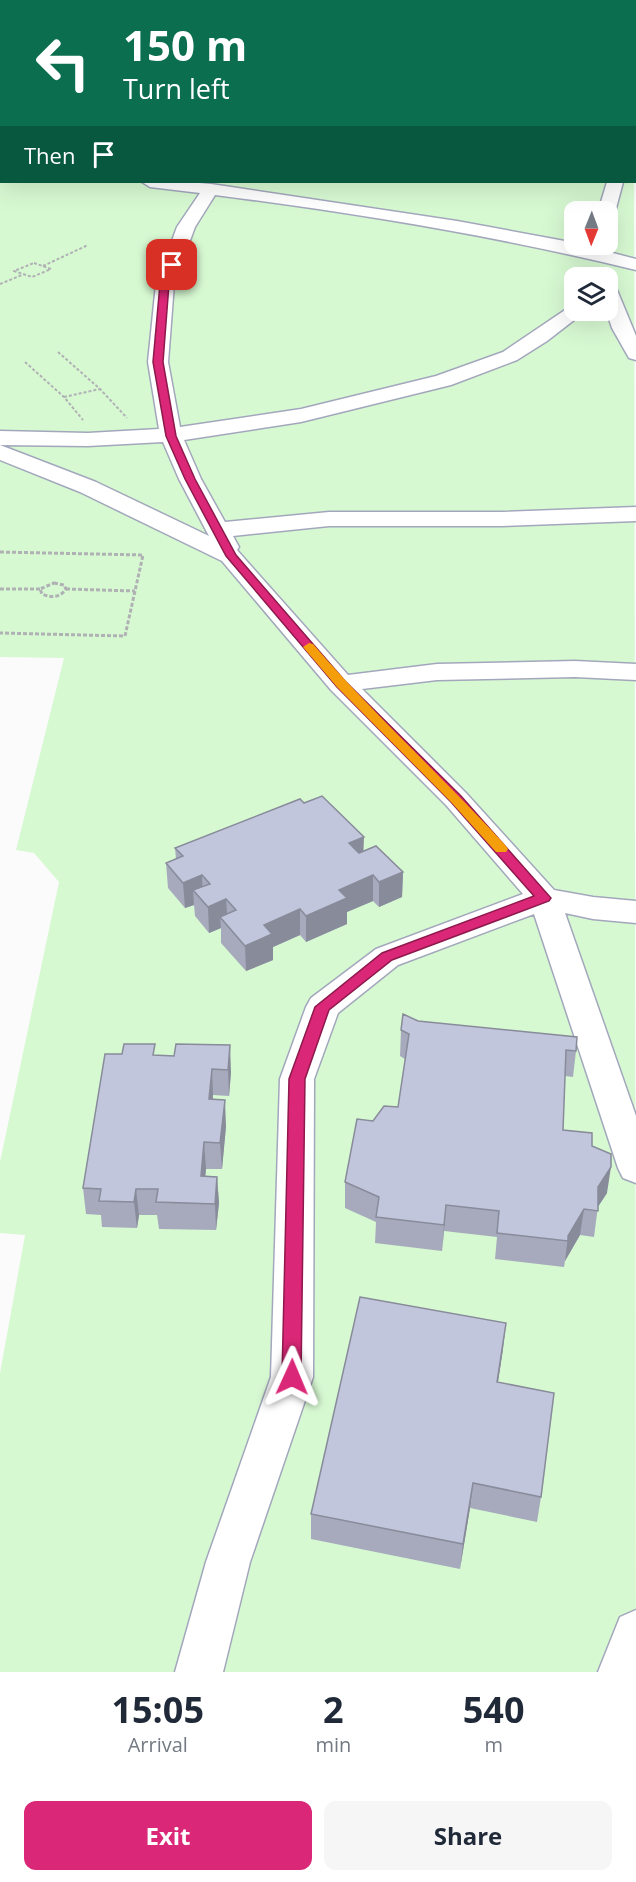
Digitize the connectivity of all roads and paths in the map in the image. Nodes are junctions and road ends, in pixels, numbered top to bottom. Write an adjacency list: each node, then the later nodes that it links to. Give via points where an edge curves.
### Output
1 (159, 183): 3 (street)
2 (615, 183): 4 (street)
3 (212, 189): 5 (street); 19 (street, via 186,227 165,284 158,362)
4 (609, 201)
5 (564, 243)
6 (88, 245): 9 (path)
7 (614, 255): 8 (street)
8 (636, 265)
9 (42, 266): 10 (path, via 51,269 32,277); 10 (path, via 33,263 14,271)
10 (23, 274): 11 (path)
11 (0, 284)
12 (618, 317): 15 (street)
13 (564, 319): 19 (street, via 503,359 397,394 284,420)
14 (58, 351): 17 (path)
15 (636, 354)
16 (25, 362): 18 (path)
17 (100, 389): 18 (path); 21 (path)
18 (64, 397): 22 (path)
19 (171, 436): 21 (street); 25 (street)
20 (0, 438): 22 (street)
21 (142, 438): 22 (street)
22 (95, 441)
23 (0, 452): 27 (street, via 88,487)
24 (636, 514): 25 (street, via 329,519)
25 (217, 530): 27 (street)
26 (0, 552): 31 (path, via 143,555)
27 (231, 556): 34 (street)
28 (0, 589): 29 (path)
29 (40, 589): 30 (path, via 57,583); 30 (path, via 42,594 53,597)
30 (66, 590): 31 (path)
31 (135, 591): 32 (path, via 125,636)
32 (0, 633)
33 (636, 672): 34 (street, via 437,672)
34 (341, 684): 35 (street, via 456,799)
35 (544, 898): 36 (street); 37 (street); 39 (street, via 387,957 323,1007 297,1079 292,1377 228,1562)
36 (636, 912)
37 (636, 1168)
38 (636, 1633): 40 (street)
39 (199, 1672)
40 (622, 1672)

